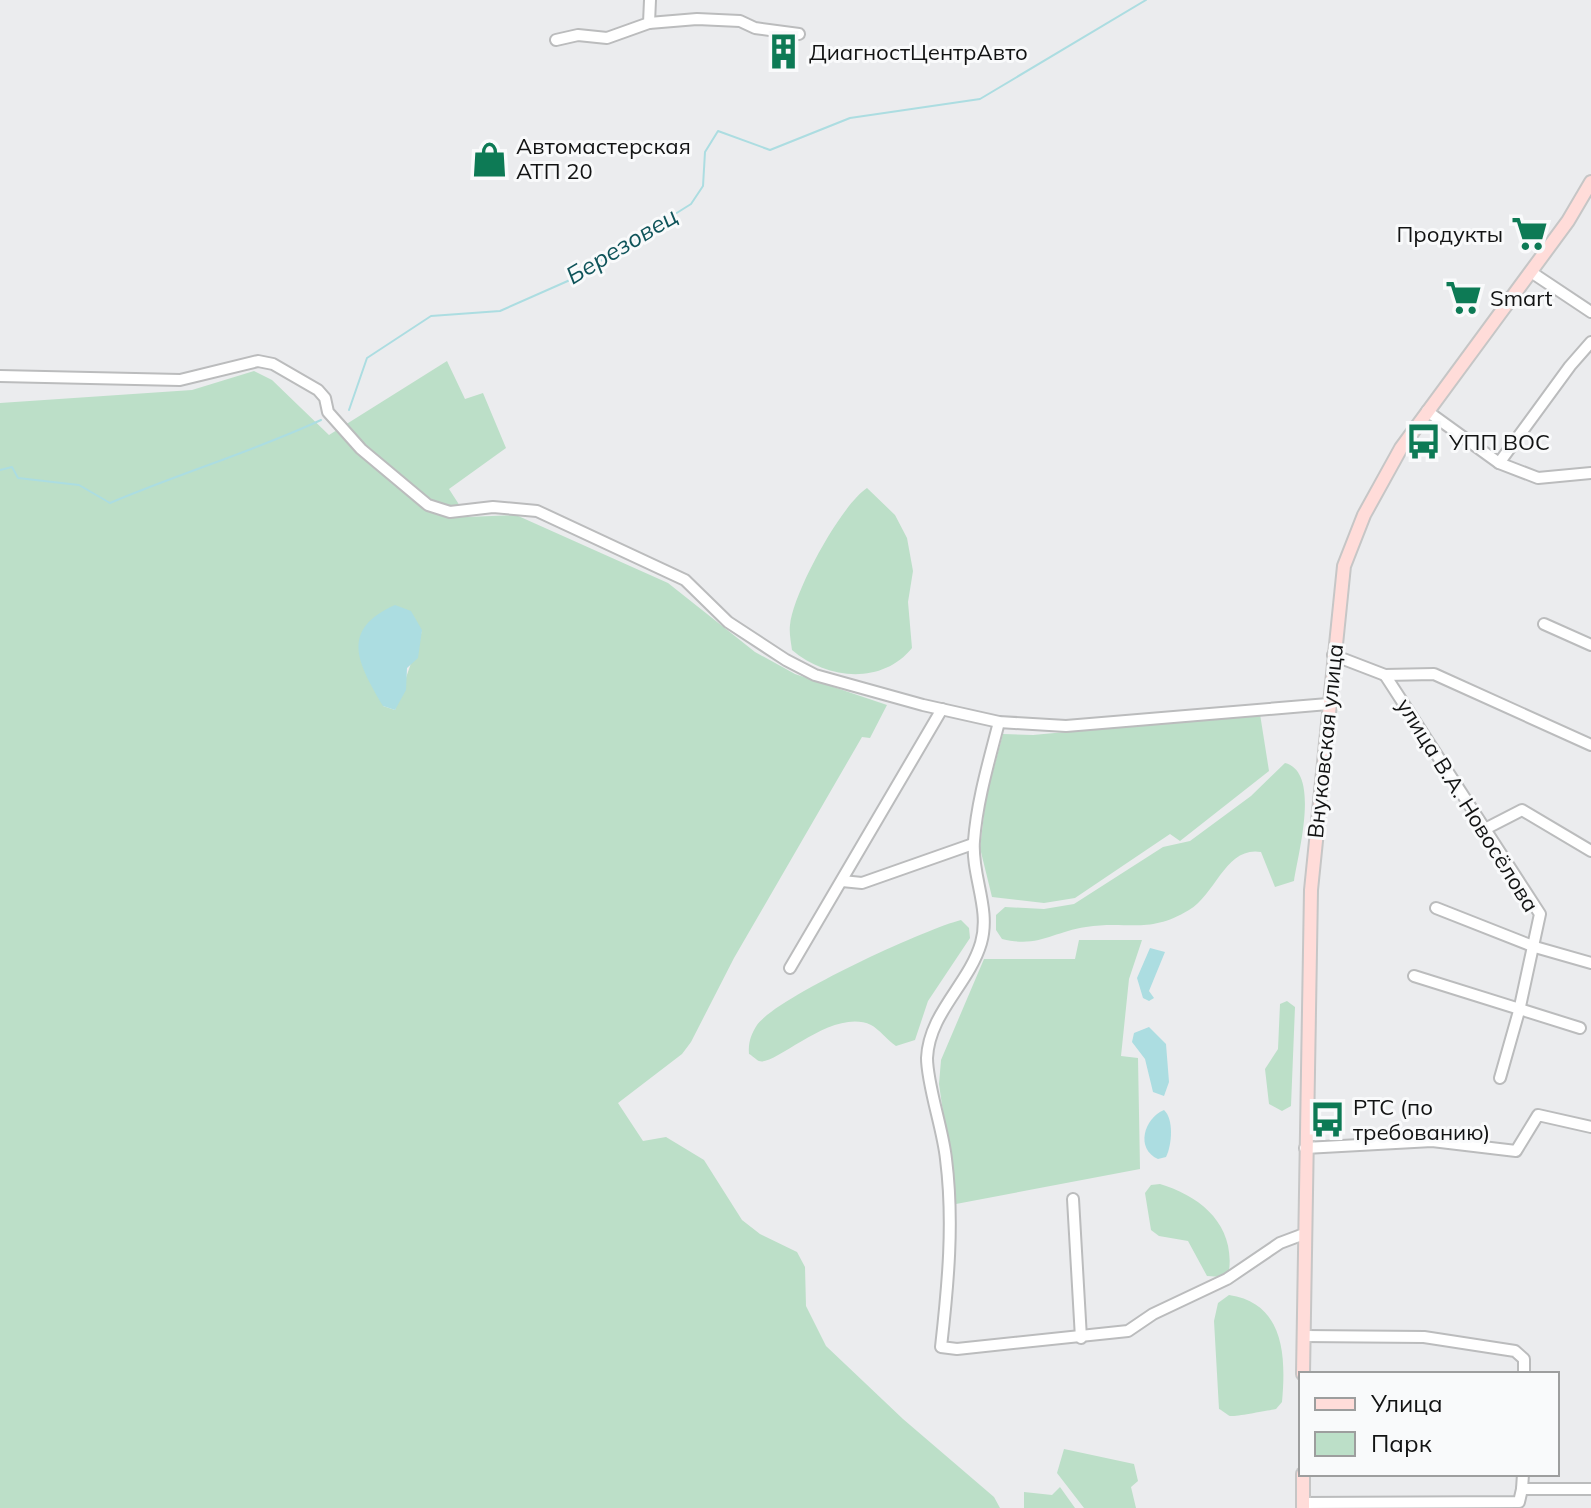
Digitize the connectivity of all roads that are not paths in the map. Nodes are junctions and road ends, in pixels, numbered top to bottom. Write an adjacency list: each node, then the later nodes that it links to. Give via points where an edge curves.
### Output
1 (650, 0): 2 (street)
2 (649, 23): 3 (street, via 740,21); 4 (street, via 607,38 578,35)
3 (799, 34)
4 (556, 40)
5 (1591, 182): 6 (main road, Внуковская улица)
6 (1587, 201): 7 (main road, Внуковская улица)
7 (1531, 272): 8 (street); 11 (main road, Внуковская улица)
8 (1591, 312)
9 (1591, 342): 12 (street)
10 (0, 376): 19 (street, via 180,380 258,361 273,364 318,390 328,412 361,449 428,505 450,512 493,507 537,511 685,580 728,622 815,675)
11 (1427, 411): 12 (street); 16 (main road, Внуковская улица, via 1382,479 1351,545)
12 (1499, 463): 13 (street, via 1538,478)
13 (1591, 473)
14 (1544, 624): 15 (street)
15 (1591, 645)
16 (1333, 655): 17 (street); 18 (main road, Внуковская улица)
17 (1385, 675): 21 (street, via 1434,674); 22 (street, улица В.А. Новосёлова)
18 (1328, 704): 20 (street, via 1066,726); 35 (main road, Внуковская улица, via 1311,890)
19 (942, 709): 20 (street); 25 (street)
20 (999, 722): 23 (street)
21 (1591, 745)
22 (1485, 829): 24 (street, via 1522,810); 27 (street, улица В.А. Новосёлова, via 1540,914)
23 (973, 844): 25 (street, via 862,883); 39 (street, via 984,916 980,945 931,1031 928,1047 949,1183 949,1276 941,1347)
24 (1591, 851)
25 (842, 881): 29 (street)
26 (1436, 908): 27 (street)
27 (1535, 947): 28 (street); 31 (street, улица В.А. Новосёлова)
28 (1591, 963)
29 (790, 968)
30 (1414, 976): 31 (street)
31 (1519, 1011): 32 (street); 33 (street, улица В.А. Новосёлова)
32 (1580, 1028)
33 (1500, 1078)
34 (1591, 1127): 35 (street, via 1538,1115 1516,1151 1432,1141)
35 (1305, 1148): 37 (main road, Внуковская улица)
36 (1073, 1199): 39 (street)
37 (1304, 1234): 38 (main road, Внуковская улица); 39 (street, via 1128,1331)
38 (1303, 1336): 40 (main road, Внуковская улица); 41 (street, via 1424,1337 1515,1351 1524,1359)
39 (1081, 1338)
40 (1303, 1372)
41 (1524, 1372)
42 (1303, 1476): 47 (main road)
43 (1523, 1476): 44 (street)
44 (1522, 1489): 45 (street); 46 (street)
45 (1591, 1489)
46 (1522, 1505): 47 (street)
47 (1303, 1506)

